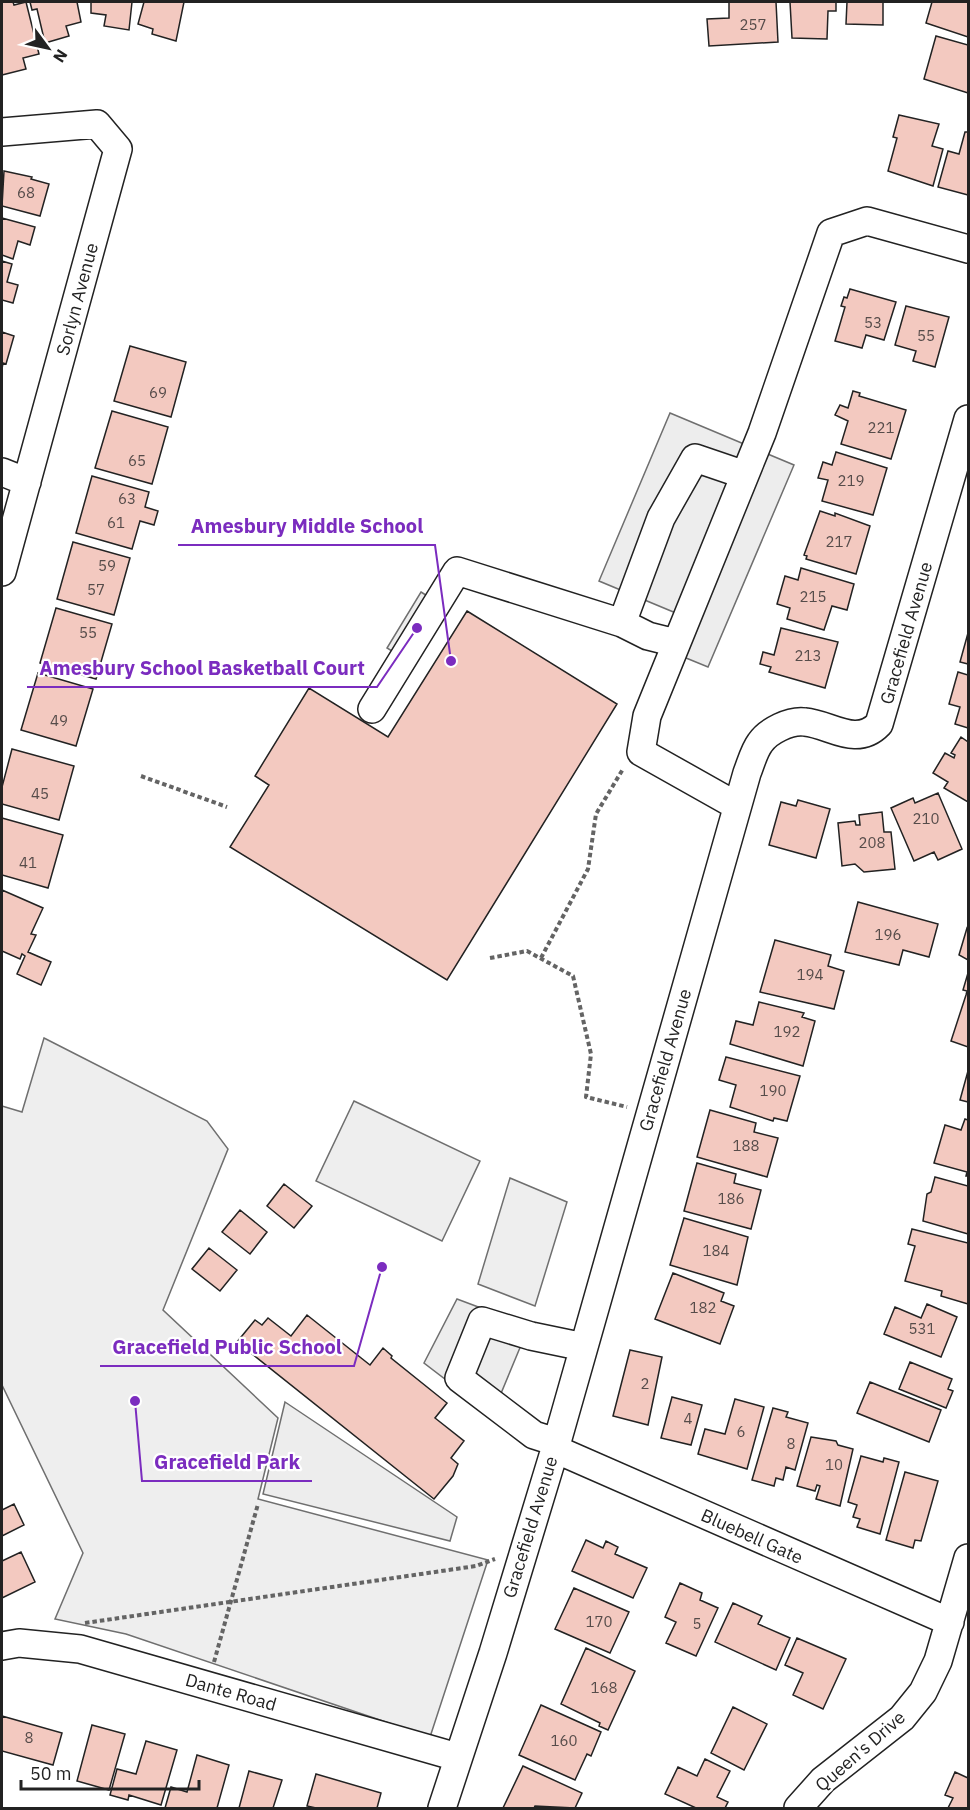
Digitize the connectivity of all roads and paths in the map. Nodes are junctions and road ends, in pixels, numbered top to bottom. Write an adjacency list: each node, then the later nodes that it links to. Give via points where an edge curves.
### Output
1 (2, 132): 6 (street, Sorlyn Avenue, via 97,124 118,149)
2 (969, 249): 5 (street, via 867,221 831,233)
3 (969, 419): 13 (street, Gracefield Avenue, via 879,724 867,734 855,735 804,722 776,729 760,742)
4 (2, 472): 6 (street)
5 (746, 475): 8 (street, via 694,458 661,518); 9 (street)
6 (27, 482): 7 (street, Sorlyn Avenue)
7 (2, 572)
8 (622, 623): 9 (street, via 648,636); 10 (street, via 457,571)
9 (676, 643): 11 (street, via 646,716)
10 (372, 709)
11 (644, 736): 13 (street, via 641,752); 16 (path, via 596,813 588,869)
12 (141, 776): 14 (path)
13 (737, 806): 18 (street, Gracefield Avenue)
14 (227, 807)
15 (490, 958): 16 (path, via 527,951)
16 (541, 958): 17 (path, via 573,976 591,1054 586,1097)
17 (627, 1108)
18 (584, 1347): 19 (street, Gracefield Avenue); 19 (street, Bluebell Gate, via 482,1321 459,1378 534,1435)
19 (555, 1446): 21 (street, Gracefield Avenue); 24 (street, Bluebell Gate)
20 (258, 1504): 23 (path)
21 (523, 1548): 23 (path, via 476,1566); 28 (street, Gracefield Avenue, via 493,1653)
22 (969, 1558): 24 (street, Queen's Drive)
23 (230, 1602): 25 (path); 27 (path)
24 (950, 1622): 30 (street, Queen's Drive, via 923,1692 902,1718 823,1780)
25 (84, 1623)
26 (2, 1646): 27 (street, Dante Road, via 19,1643 80,1649)
27 (208, 1686): 28 (street, Dante Road)
28 (457, 1756): 29 (street, Gracefield Avenue)
29 (442, 1809)
30 (798, 1809)

